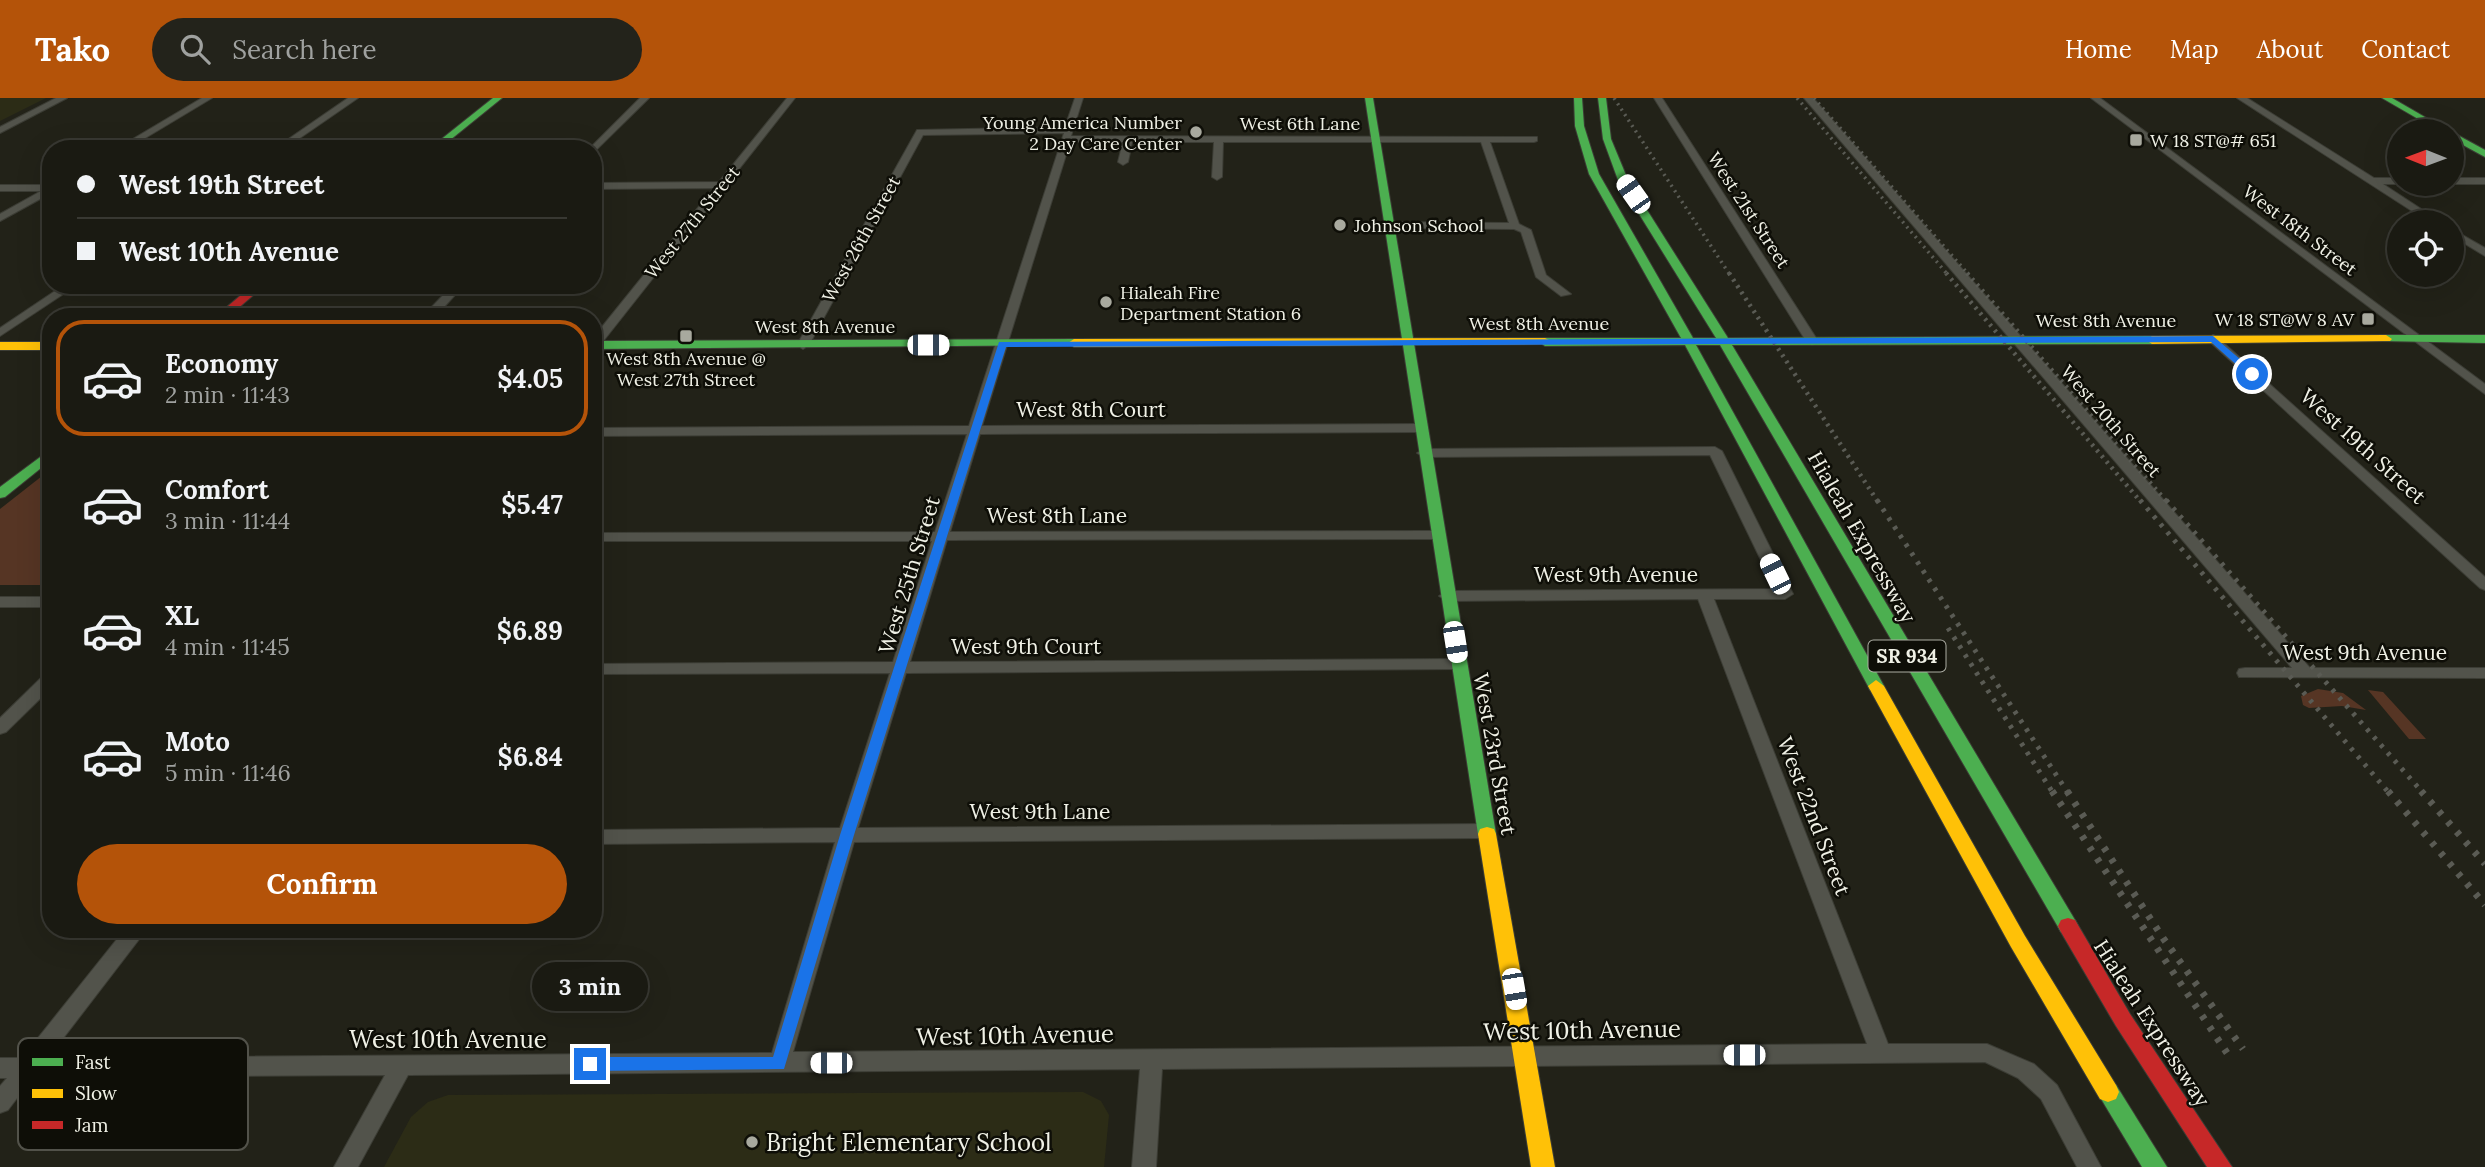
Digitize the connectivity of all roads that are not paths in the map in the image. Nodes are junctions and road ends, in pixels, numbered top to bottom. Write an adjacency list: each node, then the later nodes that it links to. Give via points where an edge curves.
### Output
1 (63, 98): 17 (street)
2 (208, 98): 25 (street)
3 (354, 98): 26 (street)
4 (498, 98): 27 (street)
5 (645, 98): 28 (street)
6 (791, 98): 37 (street, West 27th Street)
7 (1079, 98): 19 (street, West 25th Street)
8 (1369, 98): 20 (street, West 23rd Street)
9 (1578, 98): 63 (street, SR 934, via 1581,139 1596,183 1654,276)
10 (1602, 98): 60 (street, Hialeah Expressway / SR 934, via 1607,139 1623,180)
11 (1658, 98): 61 (street, West 21st Street)
12 (1808, 98): 56 (street, West 20th Street)
13 (2095, 98): 58 (street, West 18th Street)
14 (2241, 98): 33 (street)
15 (2386, 98): 16 (street)
16 (2424, 119)
17 (0, 130)
18 (920, 132): 19 (street, West 6th Lane); 65 (street, West 26th Street)
19 (1067, 134): 21 (street, West 6th Lane); 64 (street, West 25th Street)
20 (1376, 138): 22 (street, West 6th Lane); 23 (street, West 6th Lane); 44 (street, West 23rd Street)
21 (1128, 139): 22 (street, West 6th Lane); 31 (street)
22 (1219, 139): 32 (street)
23 (1485, 139): 24 (street, West 6th Lane); 45 (street)
24 (1534, 139)
25 (136, 140)
26 (291, 140)
27 (444, 140)
28 (602, 141)
29 (2464, 142): 30 (street)
30 (2485, 154)
31 (1123, 162)
32 (1217, 177)
33 (2370, 181): 34 (street); 42 (street)
34 (2387, 181)
35 (2464, 181): 36 (street)
36 (2485, 181)
37 (722, 185): 38 (street); 55 (street, West 27th Street)
38 (602, 186)
39 (0, 188): 40 (street)
40 (42, 188)
41 (42, 193): 43 (street)
42 (2417, 210)
43 (0, 218)
44 (1388, 225): 45 (street); 62 (street, West 23rd Street)
45 (1515, 226): 51 (street, via 1526,230 1541,276)
46 (2464, 240): 47 (street)
47 (2485, 253)
48 (58, 294): 54 (street)
49 (249, 294): 52 (street)
50 (450, 294): 53 (street)
51 (1565, 294)
52 (231, 308)
53 (437, 308)
54 (0, 333)
55 (602, 336)
56 (2018, 339): 57 (street, West 8th Avenue); 61 (street, West 8th Avenue); 88 (street, West 20th Street)
57 (2213, 339): 58 (street, West 8th Avenue); 79 (street, West 19th Street)
58 (2417, 339): 59 (street, West 8th Avenue); 69 (street, West 18th Street)
59 (2485, 339)
60 (1724, 341): 61 (street, West 8th Avenue); 63 (street, West 8th Avenue); 112 (street, Hialeah Expressway / SR 934, via 2116,1009)
61 (1812, 341)
62 (1408, 342): 63 (street, West 8th Avenue); 64 (street, West 8th Avenue); 70 (street, West 23rd Street)
63 (1687, 342): 111 (street, SR 934, via 1983,880 2067,1027)
64 (1002, 344): 65 (street, West 8th Avenue); 71 (street, West 25th Street)
65 (803, 345): 68 (street, West 8th Avenue)
66 (0, 346): 67 (street)
67 (42, 346)
68 (602, 346)
69 (2485, 390)
70 (1420, 428): 71 (street, West 8th Court); 73 (street, West 23rd Street)
71 (975, 431): 72 (street, West 8th Court); 78 (street, West 25th Street)
72 (602, 432)
73 (1424, 453): 76 (street, West 23rd Street); 80 (street, West 9th Avenue, via 1715,451 1785,594)
74 (42, 460): 75 (street)
75 (0, 494)
76 (1437, 535): 78 (street, West 8th Lane); 81 (street, West 23rd Street)
77 (602, 537): 78 (street, West 8th Lane)
78 (943, 537): 85 (street, West 25th Street)
79 (2485, 585)
80 (1704, 594): 81 (street, West 9th Avenue); 97 (street, West 22nd Street)
81 (1447, 596): 84 (street, West 23rd Street)
82 (0, 602): 83 (street)
83 (42, 602)
84 (1458, 664): 85 (street, West 9th Court); 92 (street, West 23rd Street)
85 (902, 668): 86 (street, West 9th Court); 93 (street, West 25th Street)
86 (602, 669)
87 (2245, 673): 88 (street, West 9th Avenue)
88 (2305, 673): 89 (street, West 9th Avenue)
89 (2485, 673)
90 (42, 687): 91 (street)
91 (0, 728)
92 (1486, 831): 93 (street, West 9th Lane); 98 (street, West 23rd Street)
93 (847, 835): 94 (street, West 9th Lane); 100 (street, West 25th Street)
94 (602, 836)
95 (130, 938): 96 (street)
96 (51, 1038)
97 (1881, 1054): 98 (street, West 10th Avenue); 110 (street, West 10th Avenue, via 1987,1053 2026,1071 2049,1091)
98 (1526, 1057): 99 (street, West 10th Avenue); 109 (street, West 23rd Street)
99 (1152, 1060): 100 (street, West 10th Avenue); 108 (street)
100 (779, 1064): 101 (street, West 10th Avenue)
101 (401, 1065): 102 (street, West 10th Avenue); 107 (street)
102 (248, 1067)
103 (0, 1068): 104 (street, West 10th Avenue)
104 (18, 1069)
105 (18, 1080): 106 (street)
106 (0, 1103)
107 (346, 1167)
108 (1144, 1167)
109 (1543, 1167)
110 (2090, 1167)
111 (2155, 1167)
112 (2220, 1167)

